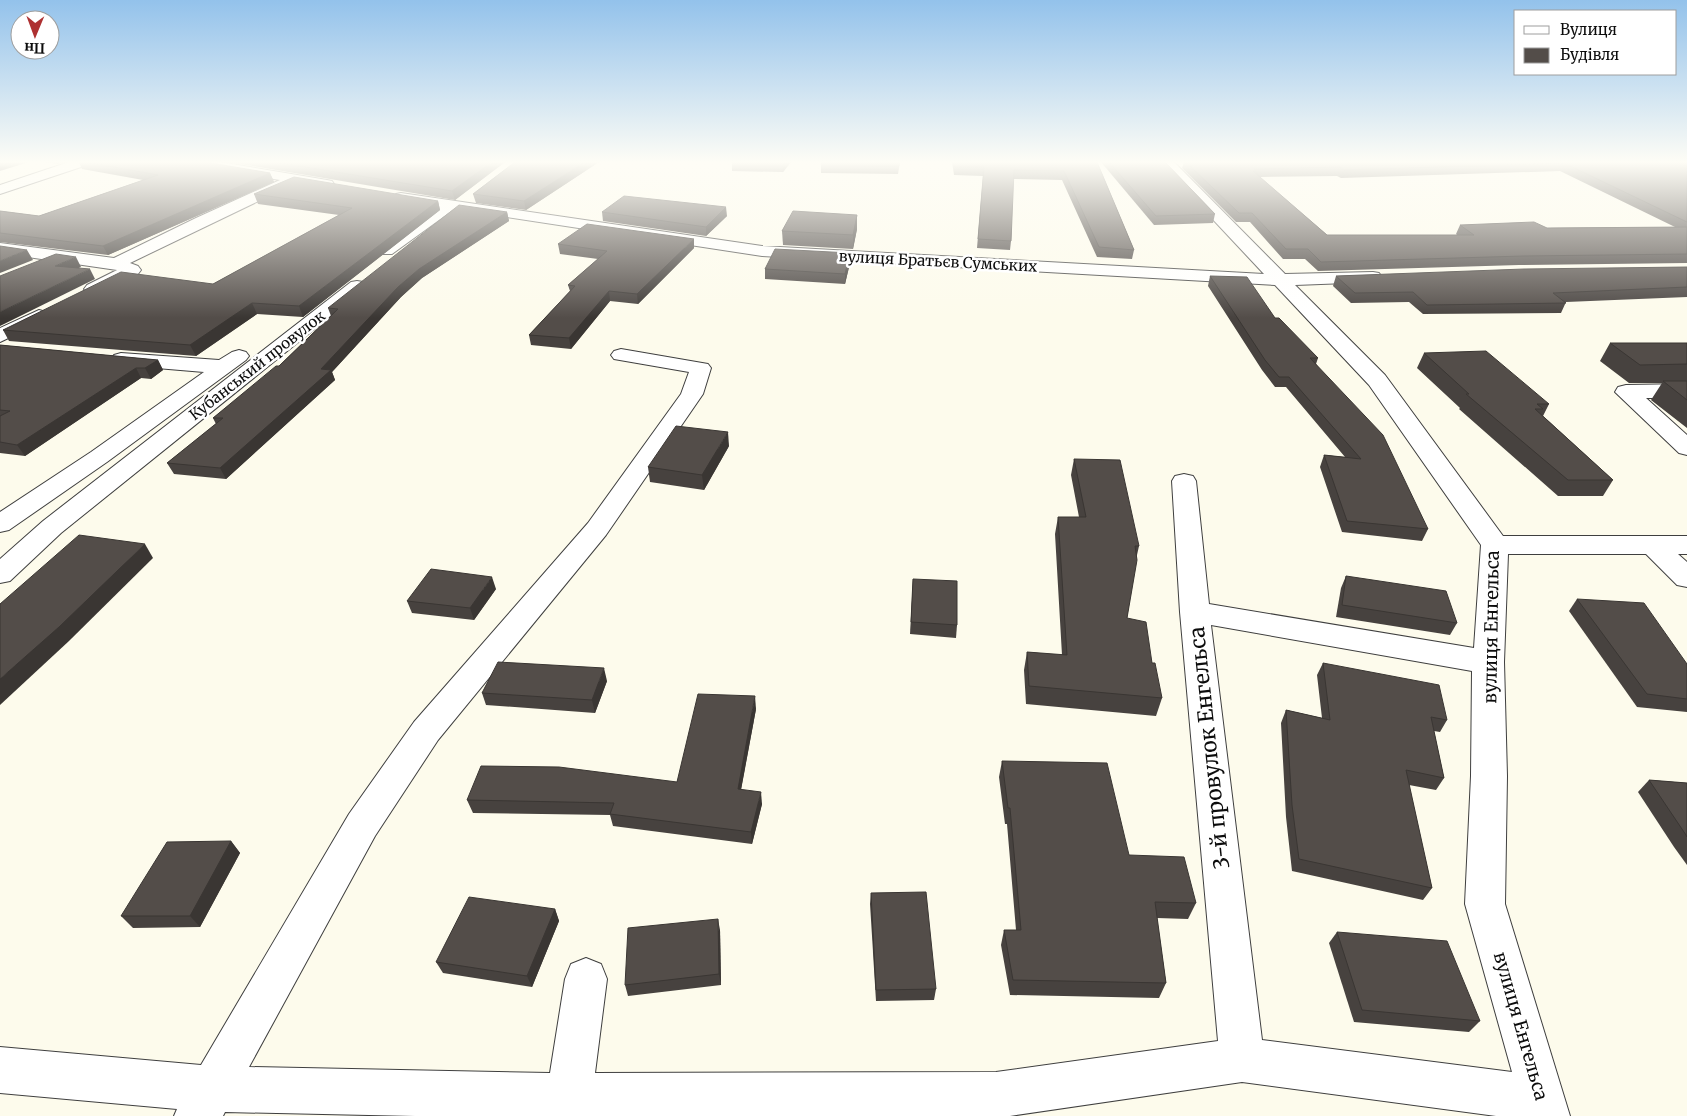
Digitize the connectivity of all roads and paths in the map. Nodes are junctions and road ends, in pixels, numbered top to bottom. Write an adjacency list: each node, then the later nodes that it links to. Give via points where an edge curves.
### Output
1 (219, 214): 7 (street)
2 (443, 214): 8 (street, Кубанський провулок)
3 (509, 214): 11 (street, вулиця Братьєв Сумських, via 762,251)
4 (1216, 214): 11 (street, вулиця Енгельса)
5 (0, 248): 6 (street)
6 (62, 255): 7 (street); 9 (street)
7 (116, 264): 12 (street, via 132,270)
8 (372, 267): 17 (street); 25 (street, Кубанський провулок, via 52,527)
9 (26, 270)
10 (1394, 276): 11 (street, вулиця Братьєв Сумських)
11 (1279, 280): 22 (street, вулиця Енгельса, via 1377,380)
12 (79, 296)
13 (53, 310): 14 (street)
14 (0, 336)
15 (621, 355): 33 (street, via 701,368 692,394 597,529 426,731 372,809)
16 (106, 358): 17 (street)
17 (224, 368): 21 (street)
18 (1687, 392): 19 (street, via 1626,392)
19 (1687, 448)
20 (1184, 481): 27 (street)
21 (0, 524)
22 (1495, 545): 23 (street); 28 (street, вулиця Енгельса)
23 (1653, 545): 24 (street); 26 (street)
24 (1687, 545)
25 (0, 574)
26 (1687, 578)
27 (1195, 612): 28 (street, 3-й провулок Енгельса); 30 (street, 3-й провулок Енгельса)
28 (1488, 662): 34 (street, вулиця Енгельса, via 1485,904)
29 (586, 979): 32 (street)
30 (1242, 1060): 32 (street, via 996,1095); 34 (street)
31 (0, 1070): 33 (street)
32 (569, 1096): 33 (street)
33 (205, 1102)
34 (1545, 1108)

